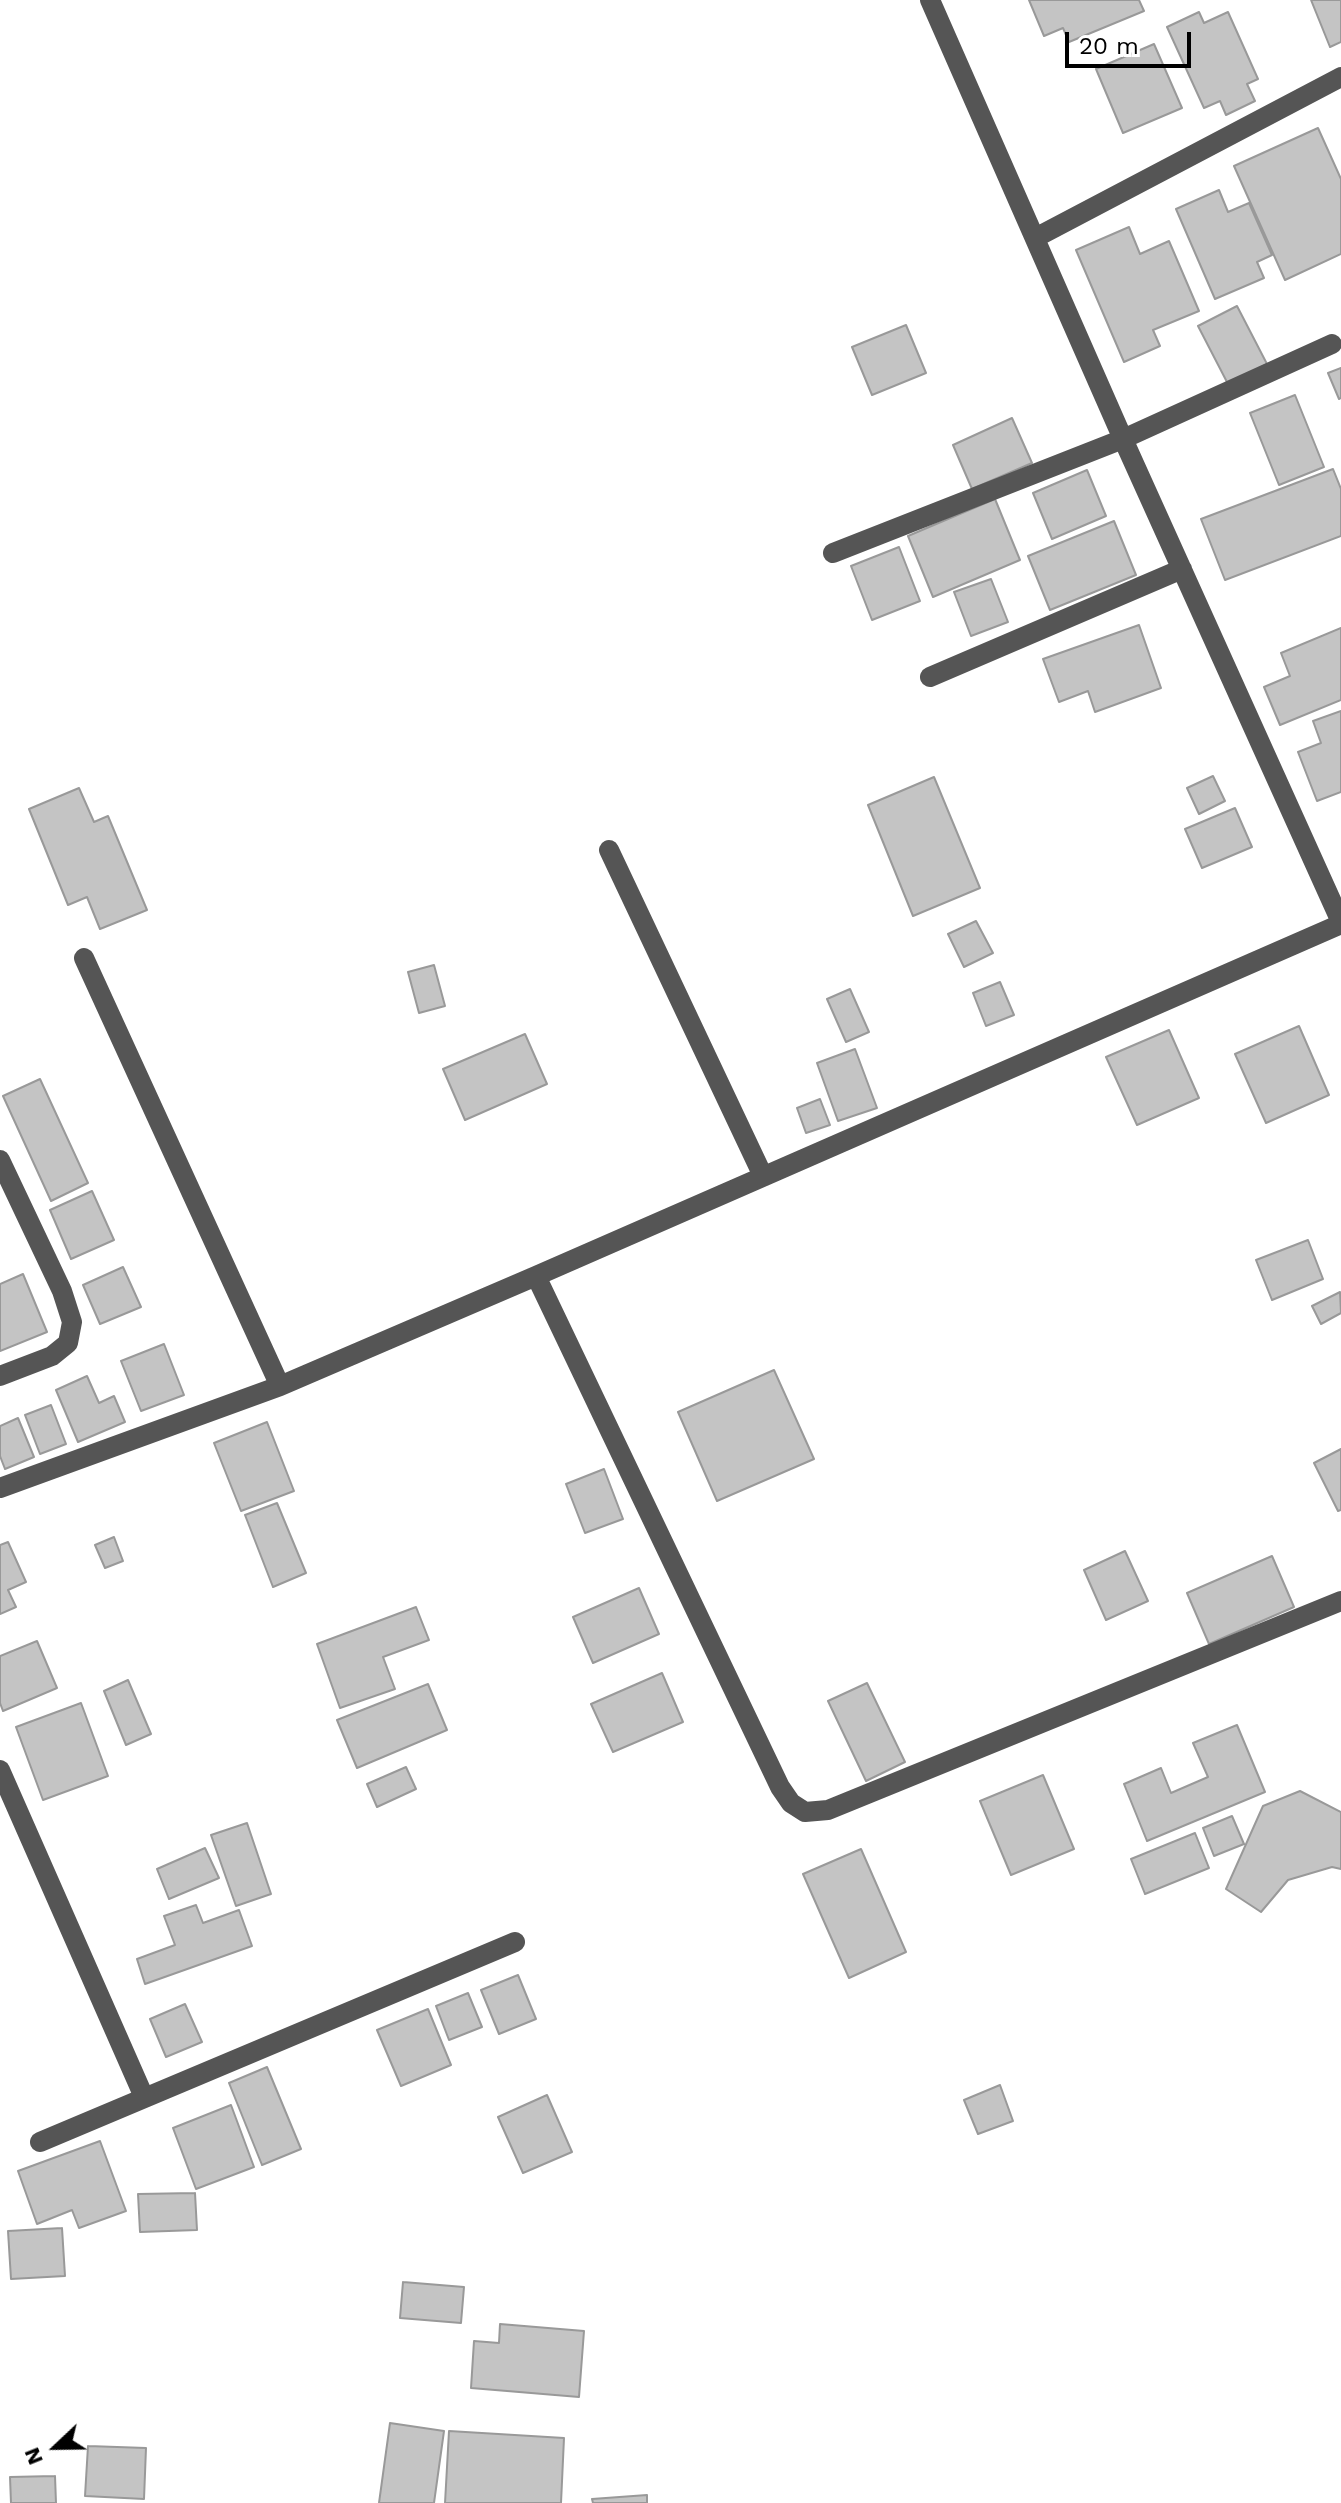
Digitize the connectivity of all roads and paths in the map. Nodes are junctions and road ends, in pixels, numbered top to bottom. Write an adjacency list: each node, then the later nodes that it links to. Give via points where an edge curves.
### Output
1 (930, 0): 3 (street)
2 (1341, 77): 3 (street)
3 (1035, 238): 5 (street)
4 (1332, 344): 5 (street)
5 (1123, 439): 6 (street); 7 (street)
6 (833, 553)
7 (1182, 569): 8 (street); 10 (street)
8 (930, 677)
9 (609, 850): 13 (street)
10 (1341, 923): 13 (street)
11 (84, 958): 16 (street)
12 (0, 1160): 15 (street, via 72,1322 68,1343 52,1356)
13 (763, 1176): 14 (street)
14 (536, 1276): 16 (street); 18 (street, via 780,1787 805,1812 828,1810)
15 (0, 1376)
16 (280, 1386): 17 (street)
17 (0, 1488)
18 (1341, 1601)
19 (0, 1770): 21 (street)
20 (515, 1942): 21 (street)
21 (144, 2097): 22 (street)
22 (40, 2142)

